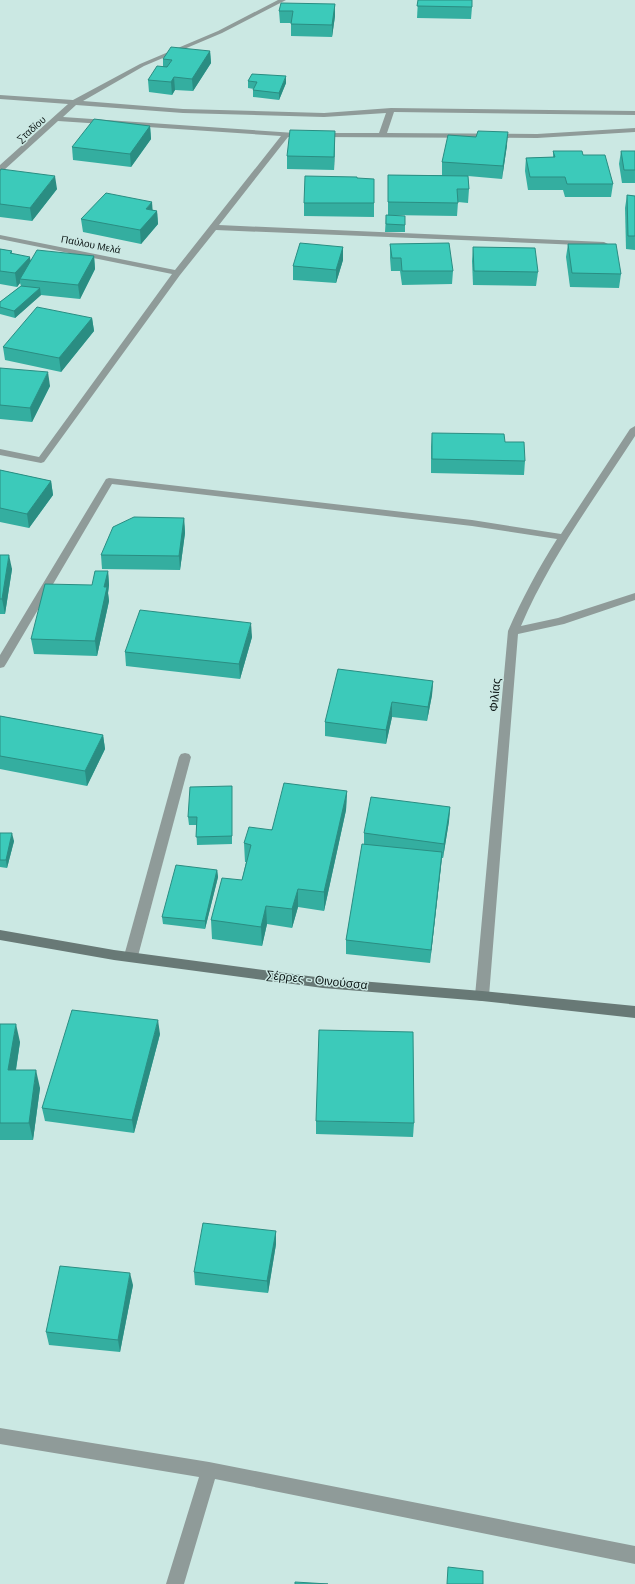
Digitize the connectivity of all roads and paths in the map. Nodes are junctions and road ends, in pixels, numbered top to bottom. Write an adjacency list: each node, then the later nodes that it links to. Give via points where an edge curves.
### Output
1 (283, 0): 3 (street, Σταδίου, via 220,32 142,65)
2 (0, 98): 3 (street)
3 (74, 103): 4 (street, via 183,111 324,115); 6 (street, Σταδίου)
4 (391, 110): 5 (street); 9 (street)
5 (635, 113)
6 (58, 119): 8 (street); 10 (street, Σταδίου)
7 (635, 130): 9 (street, via 537,136)
8 (286, 135): 9 (street); 11 (street)
9 (382, 135)
10 (0, 169)
11 (214, 227): 13 (street); 14 (street)
12 (0, 238): 14 (street, Παύλου Μελά)
13 (604, 244)
14 (177, 273): 16 (street, via 41,460)
15 (635, 429): 17 (street, Φιλίας)
16 (0, 452)
17 (563, 538): 19 (street, Φιλίας, via 543,569); 20 (street, via 472,523 109,481)
18 (635, 596): 19 (street, via 560,621)
19 (513, 631): 24 (street, Φιλίας)
20 (0, 664)
21 (185, 757): 23 (street)
22 (0, 935): 23 (street, Σέρρες - Οινούσσα)
23 (131, 956): 24 (street, Σέρρες - Οινούσσα, via 323,983)
24 (482, 996): 25 (street, Σέρρες - Οινούσσα)
25 (635, 1012)
26 (0, 1436): 27 (street)
27 (209, 1470): 28 (street); 29 (street)
28 (635, 1555)
29 (175, 1584)

